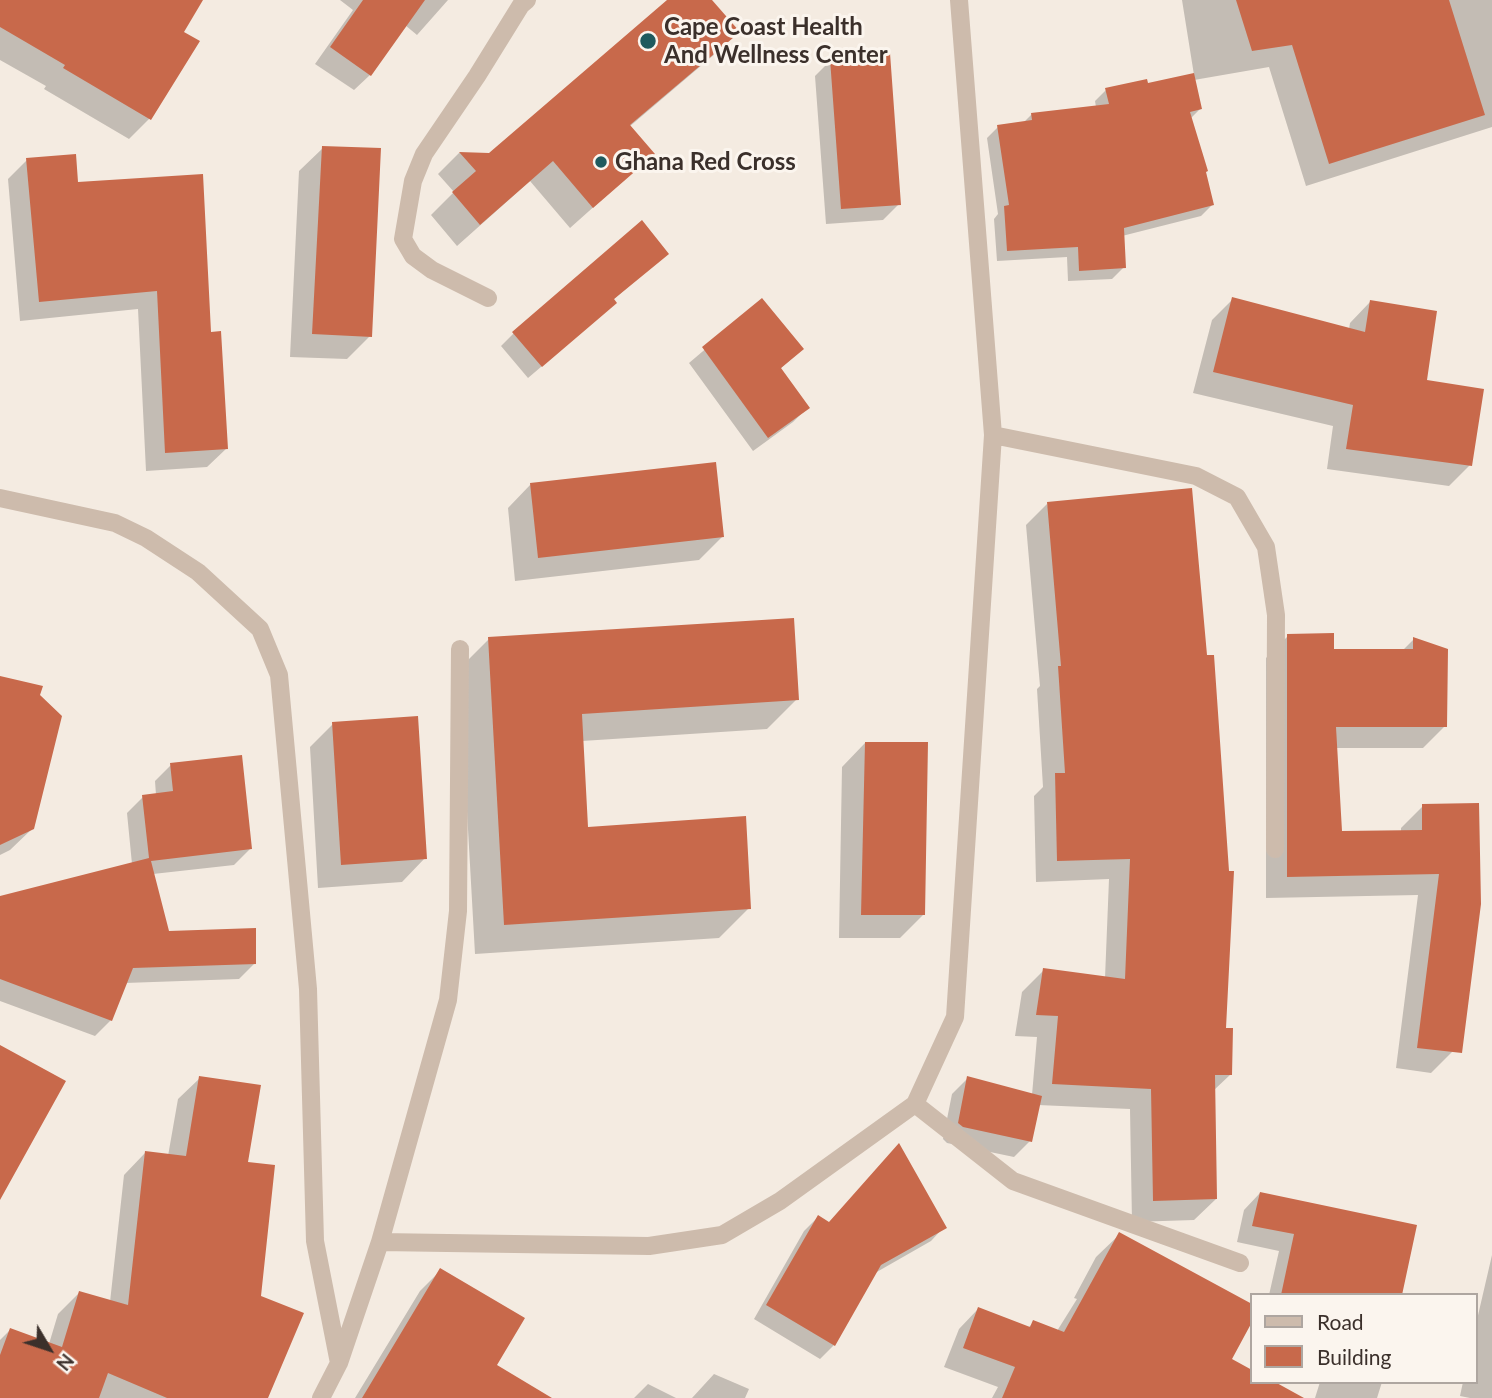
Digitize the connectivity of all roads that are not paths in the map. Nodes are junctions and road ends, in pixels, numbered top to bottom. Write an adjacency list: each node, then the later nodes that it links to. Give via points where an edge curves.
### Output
1 (527, 0): 3 (street, via 424,154 413,181 403,239 413,256 432,270)
2 (958, 0): 4 (street)
3 (488, 298)
4 (993, 435): 7 (street, via 1196,476 1237,496 1266,547 1276,615); 8 (street, via 955,1017)
5 (0, 498): 11 (street, via 114,523 146,538 198,572 260,629 279,675 308,989 315,1241)
6 (460, 649): 9 (street, via 458,911 448,1000)
7 (1275, 849)
8 (915, 1104): 9 (street, via 780,1201 722,1235 649,1246); 10 (street, via 1013,1181)
9 (380, 1242): 11 (street)
10 (1240, 1263)
11 (339, 1363): 12 (street)
12 (321, 1398)

